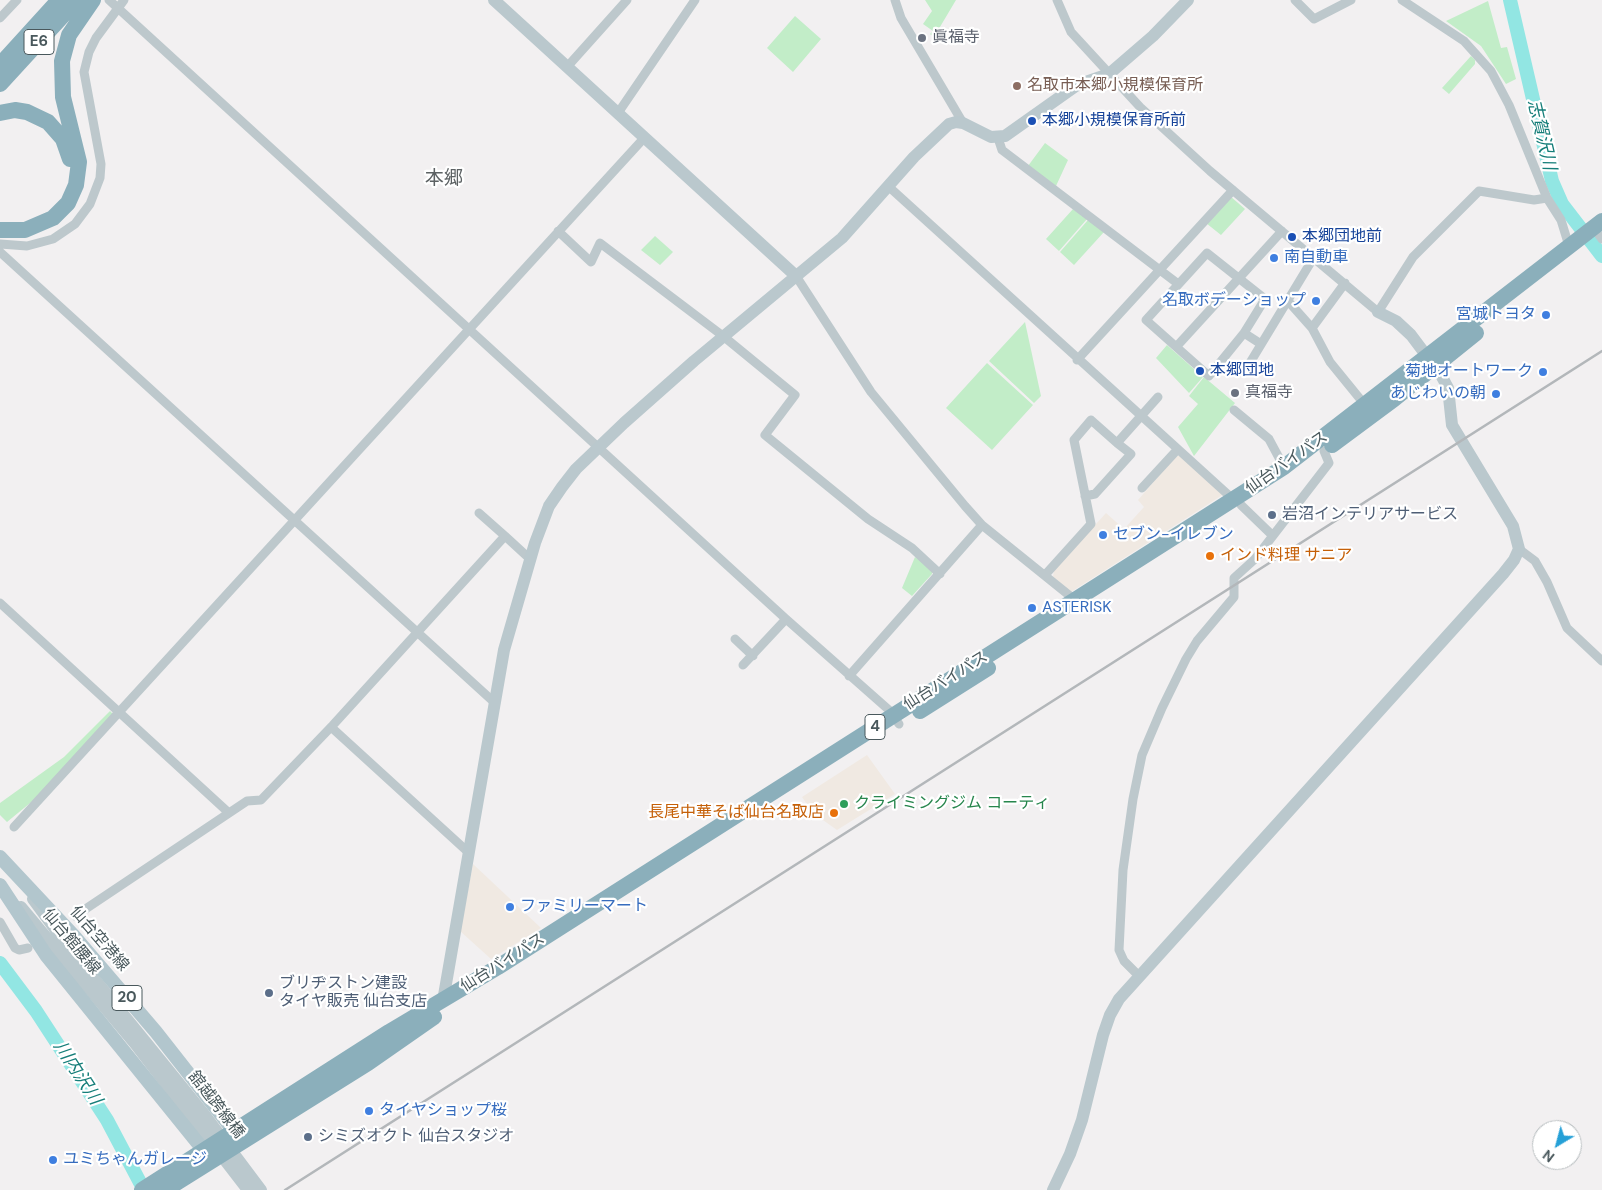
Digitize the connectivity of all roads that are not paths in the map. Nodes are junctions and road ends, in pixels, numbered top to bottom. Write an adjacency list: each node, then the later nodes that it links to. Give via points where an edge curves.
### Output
1 (17, 0): 18 (street)
2 (55, 0): 19 (highway)
3 (59, 0): 20 (highway, E6)
4 (77, 0): 23 (highway, E6)
5 (94, 0): 33 (highway, via 69,36 62,61 63,97 79,162 76,185 68,203 53,218 25,230)
6 (109, 0): 17 (street)
7 (124, 0): 17 (street)
8 (494, 0): 21 (street)
9 (627, 0): 21 (street)
10 (895, 0): 26 (street, via 901,18)
11 (1057, 0): 22 (street, via 1071,32)
12 (1188, 0): 22 (street)
13 (1295, 0): 14 (street, via 1314,19)
14 (1351, 0)
15 (1402, 0): 31 (street, via 1464,41 1491,71 1509,105)
16 (690, 2): 25 (street)
17 (118, 8): 37 (street, via 96,38 84,72 101,164 100,178 90,204 76,224 53,239 27,246); 47 (street)
18 (0, 18)
19 (0, 55)
20 (0, 65)
21 (567, 68): 25 (street)
22 (1109, 74): 28 (street, via 1077,84); 30 (street, via 1160,126)
23 (0, 84)
24 (0, 112): 32 (highway, via 27,112 48,122 63,139 70,161 68,181 53,207 25,221)
25 (618, 113): 27 (street)
26 (963, 123): 28 (street, via 991,138); 29 (street, via 949,124)
27 (645, 137): 34 (street); 41 (street)
28 (998, 138): 40 (street, via 1002,150)
29 (888, 186): 41 (street, via 842,238); 53 (street)
30 (1233, 190): 35 (street); 40 (street)
31 (1547, 198): 36 (street, via 1561,220); 46 (street, via 1534,200 1479,191 1414,257)
32 (0, 220)
33 (0, 230)
34 (558, 231): 47 (street); 50 (street, via 589,260 600,243)
35 (1282, 231): 39 (street); 42 (street)
36 (1592, 236): 54 (highway, 仙台バイパス / 4)
37 (0, 244)
38 (0, 252): 69 (street)
39 (1314, 257): 44 (street); 45 (street)
40 (1160, 270): 43 (street); 53 (street)
41 (796, 276): 50 (street); 70 (street, via 871,392)
42 (1239, 278): 43 (street, via 1207,253); 49 (street, via 1265,299); 52 (street)
43 (1177, 283): 52 (street, via 1146,320)
44 (1346, 283): 46 (street); 48 (street)
45 (1288, 301): 48 (street); 51 (street)
46 (1378, 312): 54 (street, via 1411,334)
47 (468, 328): 61 (street); 69 (street)
48 (1312, 328): 57 (street, via 1330,362)
49 (1244, 333): 51 (street); 52 (street, via 1209,376)
50 (724, 336): 61 (street); 75 (street, via 795,395 765,435 868,519 912,548)
51 (1260, 344): 55 (street)
52 (1177, 346)
53 (1077, 360): 59 (street)
54 (1432, 361): 57 (highway, 仙台バイパス / 4); 63 (highway, 仙台バイパス / 4); 73 (street, via 1448,388 1452,424 1513,526)
55 (1245, 371)
56 (1158, 397): 59 (street)
57 (1365, 406): 64 (highway, 仙台バイパス / 4)
58 (1234, 410): 64 (street, via 1270,439)
59 (1141, 417): 60 (street); 62 (street)
60 (1117, 442): 66 (street, via 1130,454 1096,494); 66 (street, via 1091,420 1074,440)
61 (598, 447): 74 (street, via 576,469 550,506); 79 (street)
62 (1177, 450): 65 (street); 67 (street)
63 (1324, 451): 67 (highway, 仙台バイパス / 4); 71 (street, via 1329,463)
64 (1284, 467): 67 (highway, 仙台バイパス / 4)
65 (1142, 488)
66 (1085, 496): 76 (street, via 1091,524)
67 (1237, 502): 71 (street); 77 (highway, 仙台バイパス / 4); 88 (highway, 仙台バイパス / 4)
68 (479, 514): 72 (street)
69 (293, 520): 80 (street); 87 (street)
70 (982, 525): 75 (street); 76 (street)
71 (1272, 535): 98 (street, via 1255,559 1234,578 1234,597 1196,641 1142,755 1123,870 1119,950 1124,961)
72 (505, 536): 74 (street); 80 (street)
73 (1519, 549): 83 (street, via 1535,561 1548,582 1567,628); 98 (street, via 1503,574)
74 (530, 559): 86 (street, via 504,650)
75 (940, 574): 85 (street)
76 (1045, 575): 77 (street)
77 (1075, 600): 88 (highway, 仙台バイパス / 4)
78 (0, 603): 87 (street)
79 (786, 619): 82 (street); 85 (street)
80 (418, 632): 86 (street); 89 (street)
81 (735, 639): 82 (street)
82 (752, 656): 84 (street)
83 (1602, 661)
84 (743, 666)
85 (849, 676): 88 (street)
86 (495, 703): 92 (street)
87 (118, 712): 90 (street); 91 (street)
88 (896, 719): 99 (highway, 仙台バイパス / 4); 101 (highway, 仙台バイパス / 4, via 368,1063)
89 (331, 727): 90 (street, via 261,800 247,801); 92 (street)
90 (229, 813): 95 (street)
91 (14, 827)
92 (468, 852): 99 (street)
93 (2, 859): 100 (street, 仙台館腰線); 101 (main road, 仙台空港線 / 20, via 74,936 156,1032)
94 (0, 884): 100 (street, 仙台館腰線); 102 (main road, 20, via 46,955)
95 (75, 916)
96 (0, 922): 97 (street, via 15,948)
97 (28, 948)
98 (1139, 976): 103 (street, via 1110,1015 1082,1120)
99 (442, 1002): 101 (highway, 仙台バイパス / 4)
100 (140, 1043): 105 (street, 舘越跨線橋); 106 (street, 舘越跨線橋, via 204,1114)
101 (238, 1136): 102 (highway, 仙台バイパス / 4)
102 (208, 1155): 104 (highway, 仙台バイパス / 4)
103 (1058, 1188)
104 (152, 1189)
105 (248, 1190)
106 (261, 1190)

